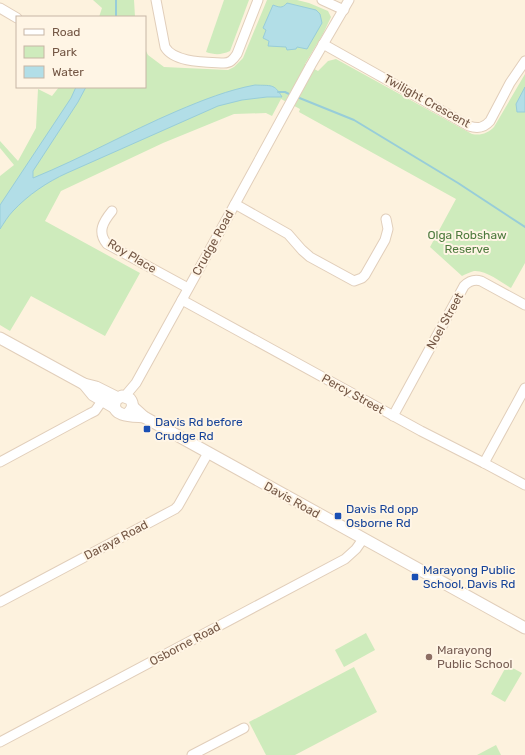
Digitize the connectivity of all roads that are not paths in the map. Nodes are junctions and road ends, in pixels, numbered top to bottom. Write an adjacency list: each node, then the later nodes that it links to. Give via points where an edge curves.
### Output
1 (156, 0): 2 (street, via 168,52 178,58 229,63 237,54)
2 (258, 0)
3 (322, 0): 6 (street)
4 (349, 0): 6 (street, Crudge Road)
5 (0, 8): 7 (street)
6 (344, 10): 8 (street, Crudge Road)
7 (16, 17)
8 (323, 44): 9 (street, Twilight Crescent, via 469,126 478,128 490,121); 10 (street, Crudge Road)
9 (525, 61)
10 (235, 204): 12 (street, via 288,234 310,257 355,284 365,275 385,240 388,229); 13 (street, Crudge Road)
11 (112, 212): 13 (street, Roy Place, via 102,229 103,239 107,244)
12 (386, 219)
13 (188, 288): 14 (street, Crudge Road)
14 (182, 300): 20 (street, Crudge Road); 21 (street, Percy Street)
15 (525, 305): 21 (street, Noel Street, via 476,279 464,286)
16 (0, 338): 17 (street, Davis Road)
17 (84, 384): 19 (street, Davis Road, via 93,395); 20 (street, Davis Road, via 96,387)
18 (525, 388): 24 (street)
19 (102, 400): 20 (street, Davis Road); 23 (street, via 95,411)
20 (125, 404): 22 (street, Davis Road)
21 (393, 416): 24 (street, Percy Street)
22 (208, 453): 26 (street, Davis Road); 27 (street, Daraya Road, via 175,509)
23 (0, 462)
24 (484, 463): 25 (street, Percy Street)
25 (525, 485)
26 (362, 539): 28 (street, Davis Road); 30 (street, Osborne Road, via 345,559)
27 (0, 602)
28 (525, 628)
29 (244, 728): 31 (street)
30 (0, 742)
31 (192, 755)

